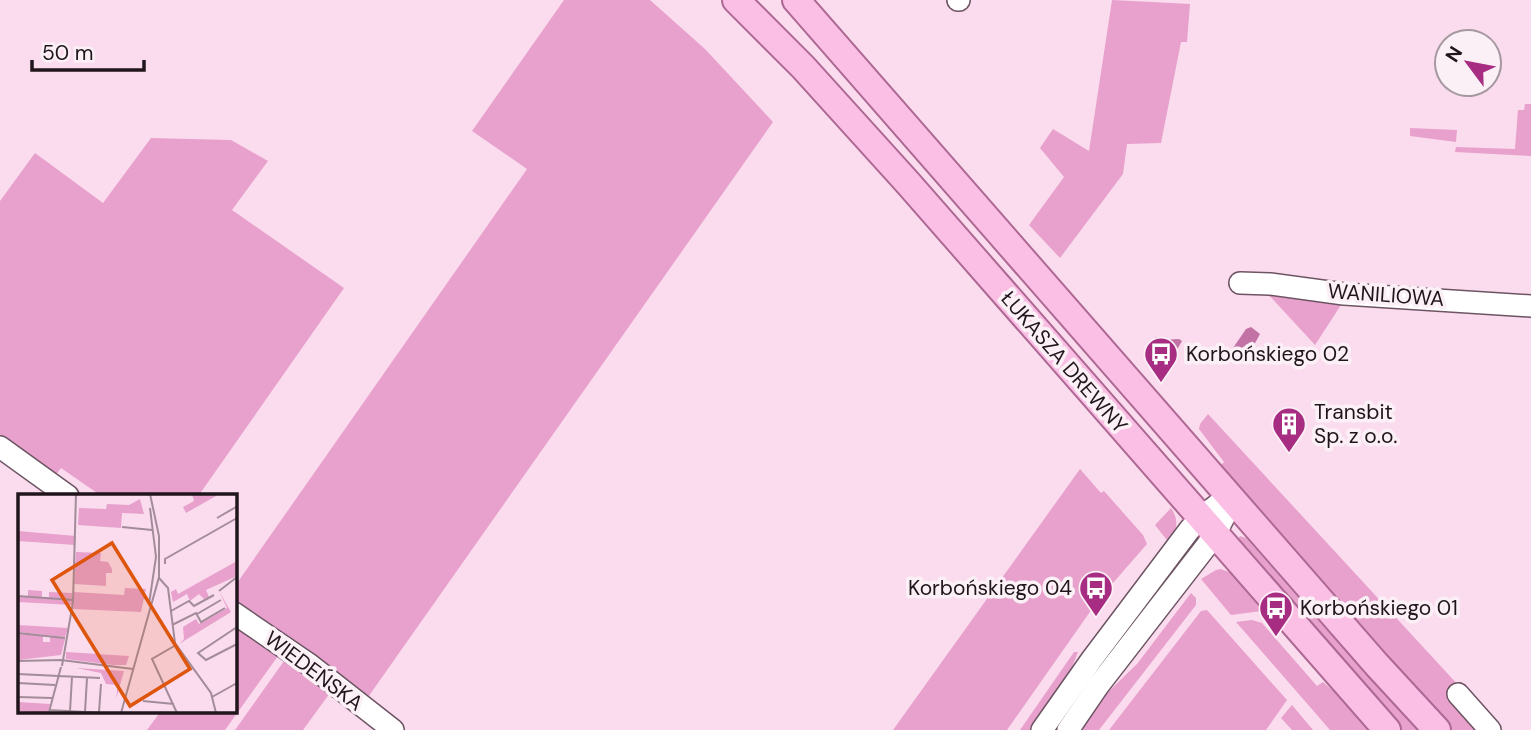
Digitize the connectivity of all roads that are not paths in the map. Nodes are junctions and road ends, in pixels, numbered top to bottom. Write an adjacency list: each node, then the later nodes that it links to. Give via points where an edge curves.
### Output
1 (736, 0): 8 (main road, ŁUKASZA DREWNY, via 890,163)
2 (796, 0): 7 (main road, ŁUKASZA DREWNY)
3 (1240, 283): 4 (street, WANILIOWA)
4 (1531, 306)
5 (0, 447): 6 (street)
6 (67, 494)
7 (1230, 495): 8 (street); 15 (main road, ŁUKASZA DREWNY)
8 (1208, 526): 12 (street, via 1109,636); 13 (street); 14 (main road, ŁUKASZA DREWNY)
9 (236, 614): 11 (street, WIEDEŃSKA)
10 (1458, 694): 16 (street)
11 (393, 730)
12 (1042, 730)
13 (1068, 730)
14 (1387, 730)
15 (1437, 730)
16 (1490, 730)

